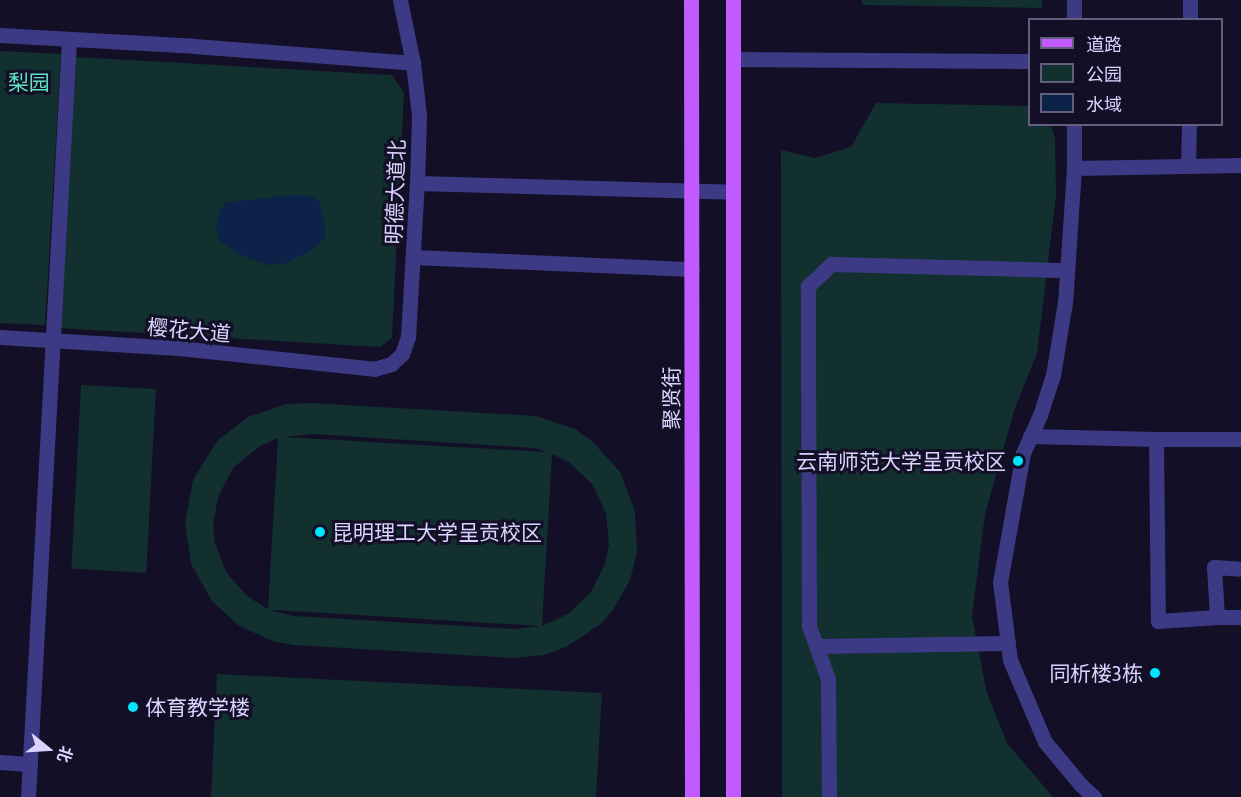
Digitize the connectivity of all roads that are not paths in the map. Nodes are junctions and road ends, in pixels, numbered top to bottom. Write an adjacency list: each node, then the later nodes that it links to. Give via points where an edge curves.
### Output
1 (400, 0): 12 (street, 明德大道北)
2 (690, 0): 19 (main road, 聚贤街)
3 (733, 0): 10 (main road)
4 (1074, 0): 6 (street)
5 (1190, 0): 7 (street)
6 (1074, 18)
7 (1190, 18)
8 (0, 35): 9 (street)
9 (69, 39): 12 (street); 25 (street)
10 (733, 58): 11 (street); 20 (main road)
11 (1028, 61)
12 (413, 63): 18 (street, 明德大道北, via 419,115)
13 (1074, 126): 17 (street)
14 (1189, 126): 16 (street)
15 (1241, 165): 16 (street)
16 (1188, 166): 17 (street)
17 (1074, 168): 23 (street)
18 (417, 183): 19 (street); 21 (street, 明德大道北)
19 (691, 190): 20 (street); 22 (main road, 聚贤街)
20 (733, 192): 39 (main road)
21 (414, 257): 22 (street); 26 (street, 明德大道北, via 408,337 402,354 391,364)
22 (692, 269): 38 (main road, 聚贤街)
23 (1067, 270): 27 (street, via 1053,375); 34 (street, via 832,264 808,286 809,626)
24 (0, 337): 25 (street, 樱花大道)
25 (54, 342): 26 (street, 樱花大道, via 179,348); 36 (street)
26 (374, 369)
27 (1030, 436): 28 (street); 33 (street, via 1023,453 1000,582)
28 (1156, 438): 29 (street); 31 (street, via 1158,621)
29 (1241, 439)
30 (1241, 568): 31 (street, via 1214,567)
31 (1217, 617): 32 (street)
32 (1241, 617)
33 (1008, 643): 34 (street); 41 (street, via 1010,660 1045,742)
34 (816, 646): 40 (street, via 828,679)
35 (0, 762): 36 (street)
36 (30, 764): 37 (street)
37 (28, 797)
38 (692, 797)
39 (733, 797)
40 (828, 797)
41 (1095, 797)

